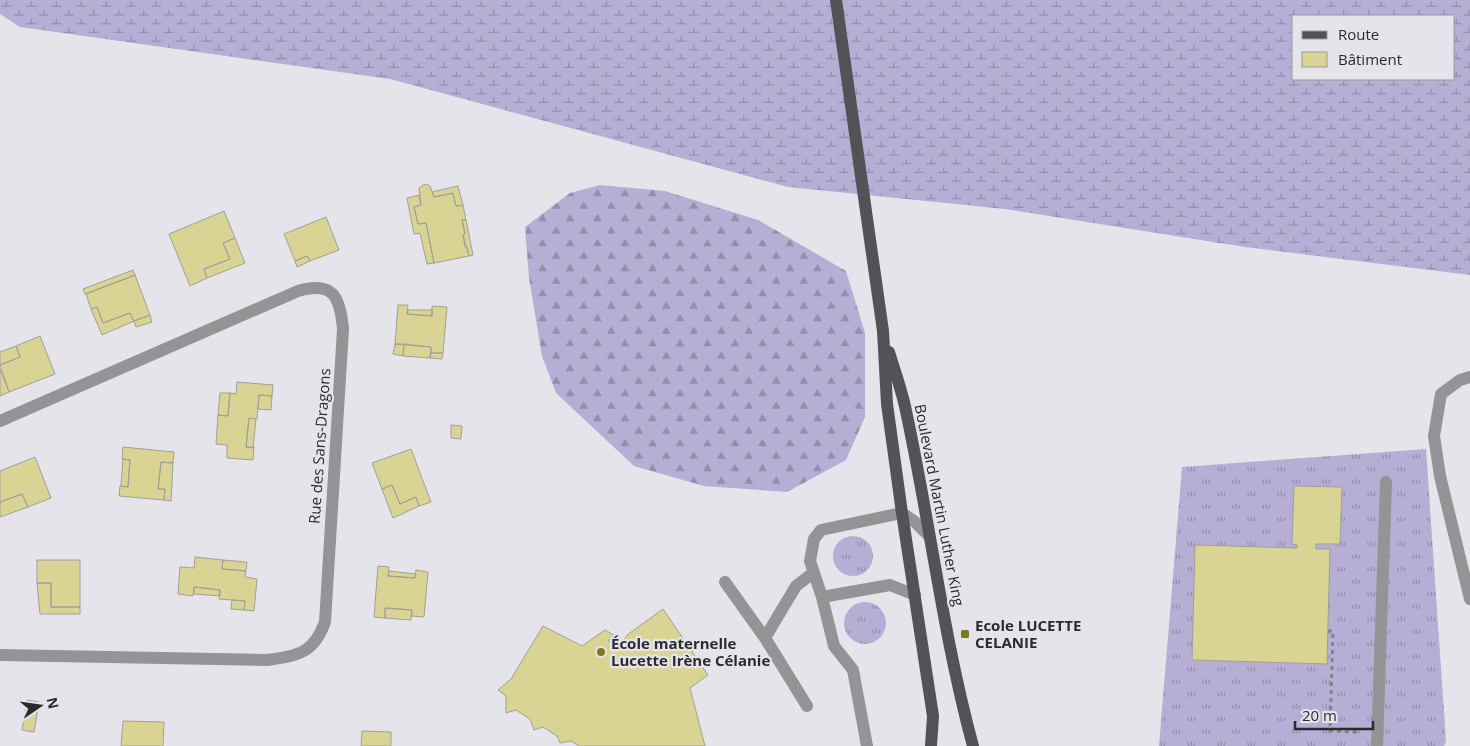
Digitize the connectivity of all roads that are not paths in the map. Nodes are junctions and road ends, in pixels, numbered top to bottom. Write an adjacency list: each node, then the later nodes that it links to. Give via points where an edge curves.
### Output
1 (836, 0): 2 (main road, Boulevard Martin Luther King)
2 (883, 331): 6 (main road, Boulevard Martin Luther King, via 887,404); 7 (main road, Boulevard Martin Luther King, via 906,409)
3 (1470, 377): 12 (street, via 1441,394 1434,436 1440,476)
4 (0, 421): 14 (street, Rue des Sans-Dragons, via 298,291 321,287 329,290 339,305 343,329 325,622 316,642 299,654 267,660)
5 (1386, 482): 19 (street)
6 (902, 513): 7 (street); 8 (street, via 821,530 814,539 810,561); 10 (main road, Boulevard Martin Luther King)
7 (929, 536): 18 (main road, Boulevard Martin Luther King)
8 (813, 573): 11 (street); 13 (street, via 796,586)
9 (725, 582): 13 (street)
10 (915, 595): 11 (street, via 890,585); 17 (main road, Boulevard Martin Luther King, via 933,716)
11 (822, 597): 16 (street, via 834,646 853,670)
12 (1470, 599)
13 (765, 638): 15 (street)
14 (0, 655)
15 (807, 706)
16 (867, 746)
17 (931, 746)
18 (972, 746)
19 (1377, 746)

